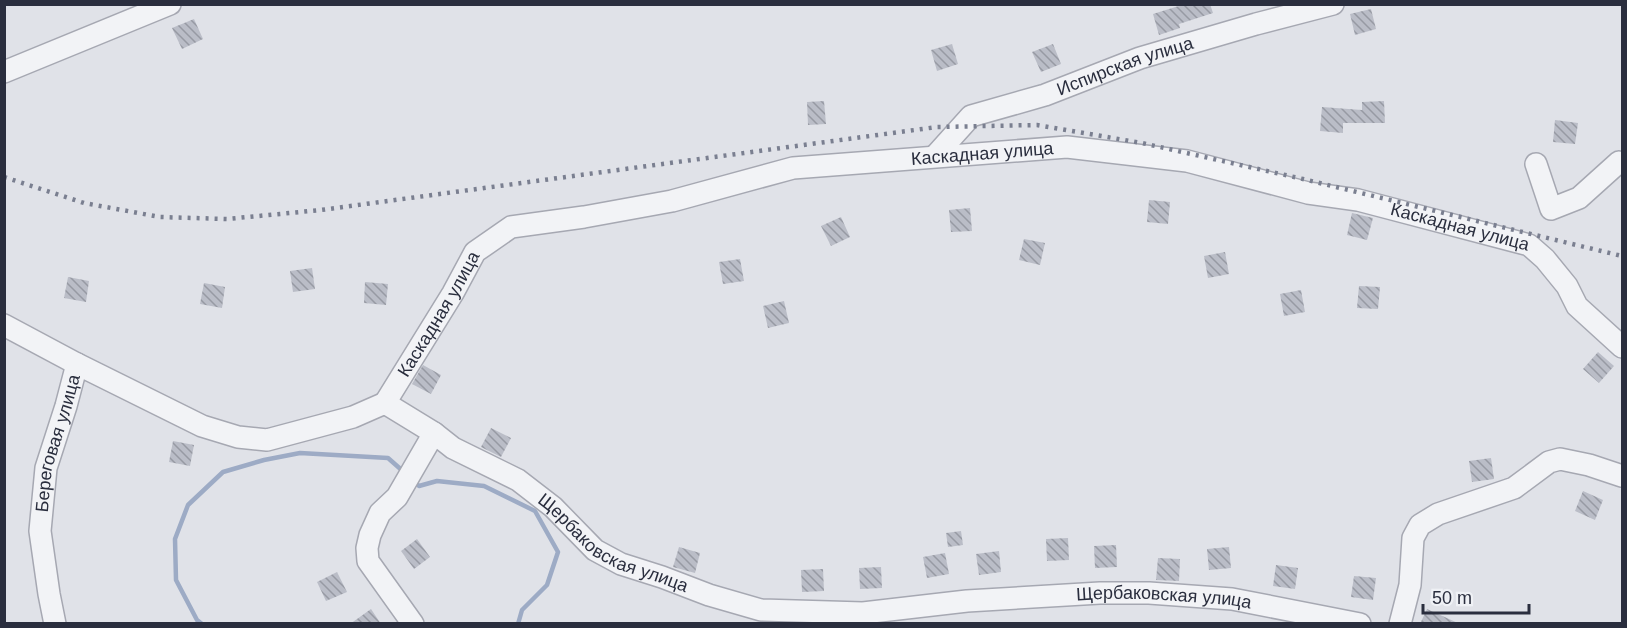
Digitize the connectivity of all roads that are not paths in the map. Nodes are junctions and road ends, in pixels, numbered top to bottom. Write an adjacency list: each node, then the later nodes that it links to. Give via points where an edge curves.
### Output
1 (170, 4): 3 (street)
2 (1333, 4): 4 (street, Испирская улица, via 1140,58 1045,95 971,116)
3 (4, 72)
4 (935, 156): 8 (street, Каскадная улица, via 1067,147 1187,161 1529,245 1567,286 1576,306); 10 (street, Каскадная улица, via 793,168 672,201 511,227 475,252)
5 (1623, 162): 6 (street, via 1618,162 1579,198 1551,209)
6 (1536, 164)
7 (4, 324): 9 (street)
8 (1623, 347)
9 (77, 364): 10 (street, Береговая улица, via 202,426 238,437 267,440 353,417); 15 (street, Береговая улица, via 46,468 40,531)
10 (385, 403): 11 (street, Щербаковская улица)
11 (435, 433): 14 (street, Щербаковская улица, via 453,448 518,480 553,507 595,550 621,564); 16 (street, via 397,497 380,513 367,548 368,561)
12 (1623, 476): 19 (street, via 1560,459 1549,462 1514,488 1438,514 1420,525 1413,538 1410,585)
13 (966, 601): 14 (street, Щербаковская улица); 17 (street, Щербаковская улица); 18 (street, Щербаковская улица, via 1100,593 1190,595 1232,599)
14 (785, 617)
15 (55, 624)
16 (413, 624)
17 (897, 624)
18 (1360, 624)
19 (1400, 624)

